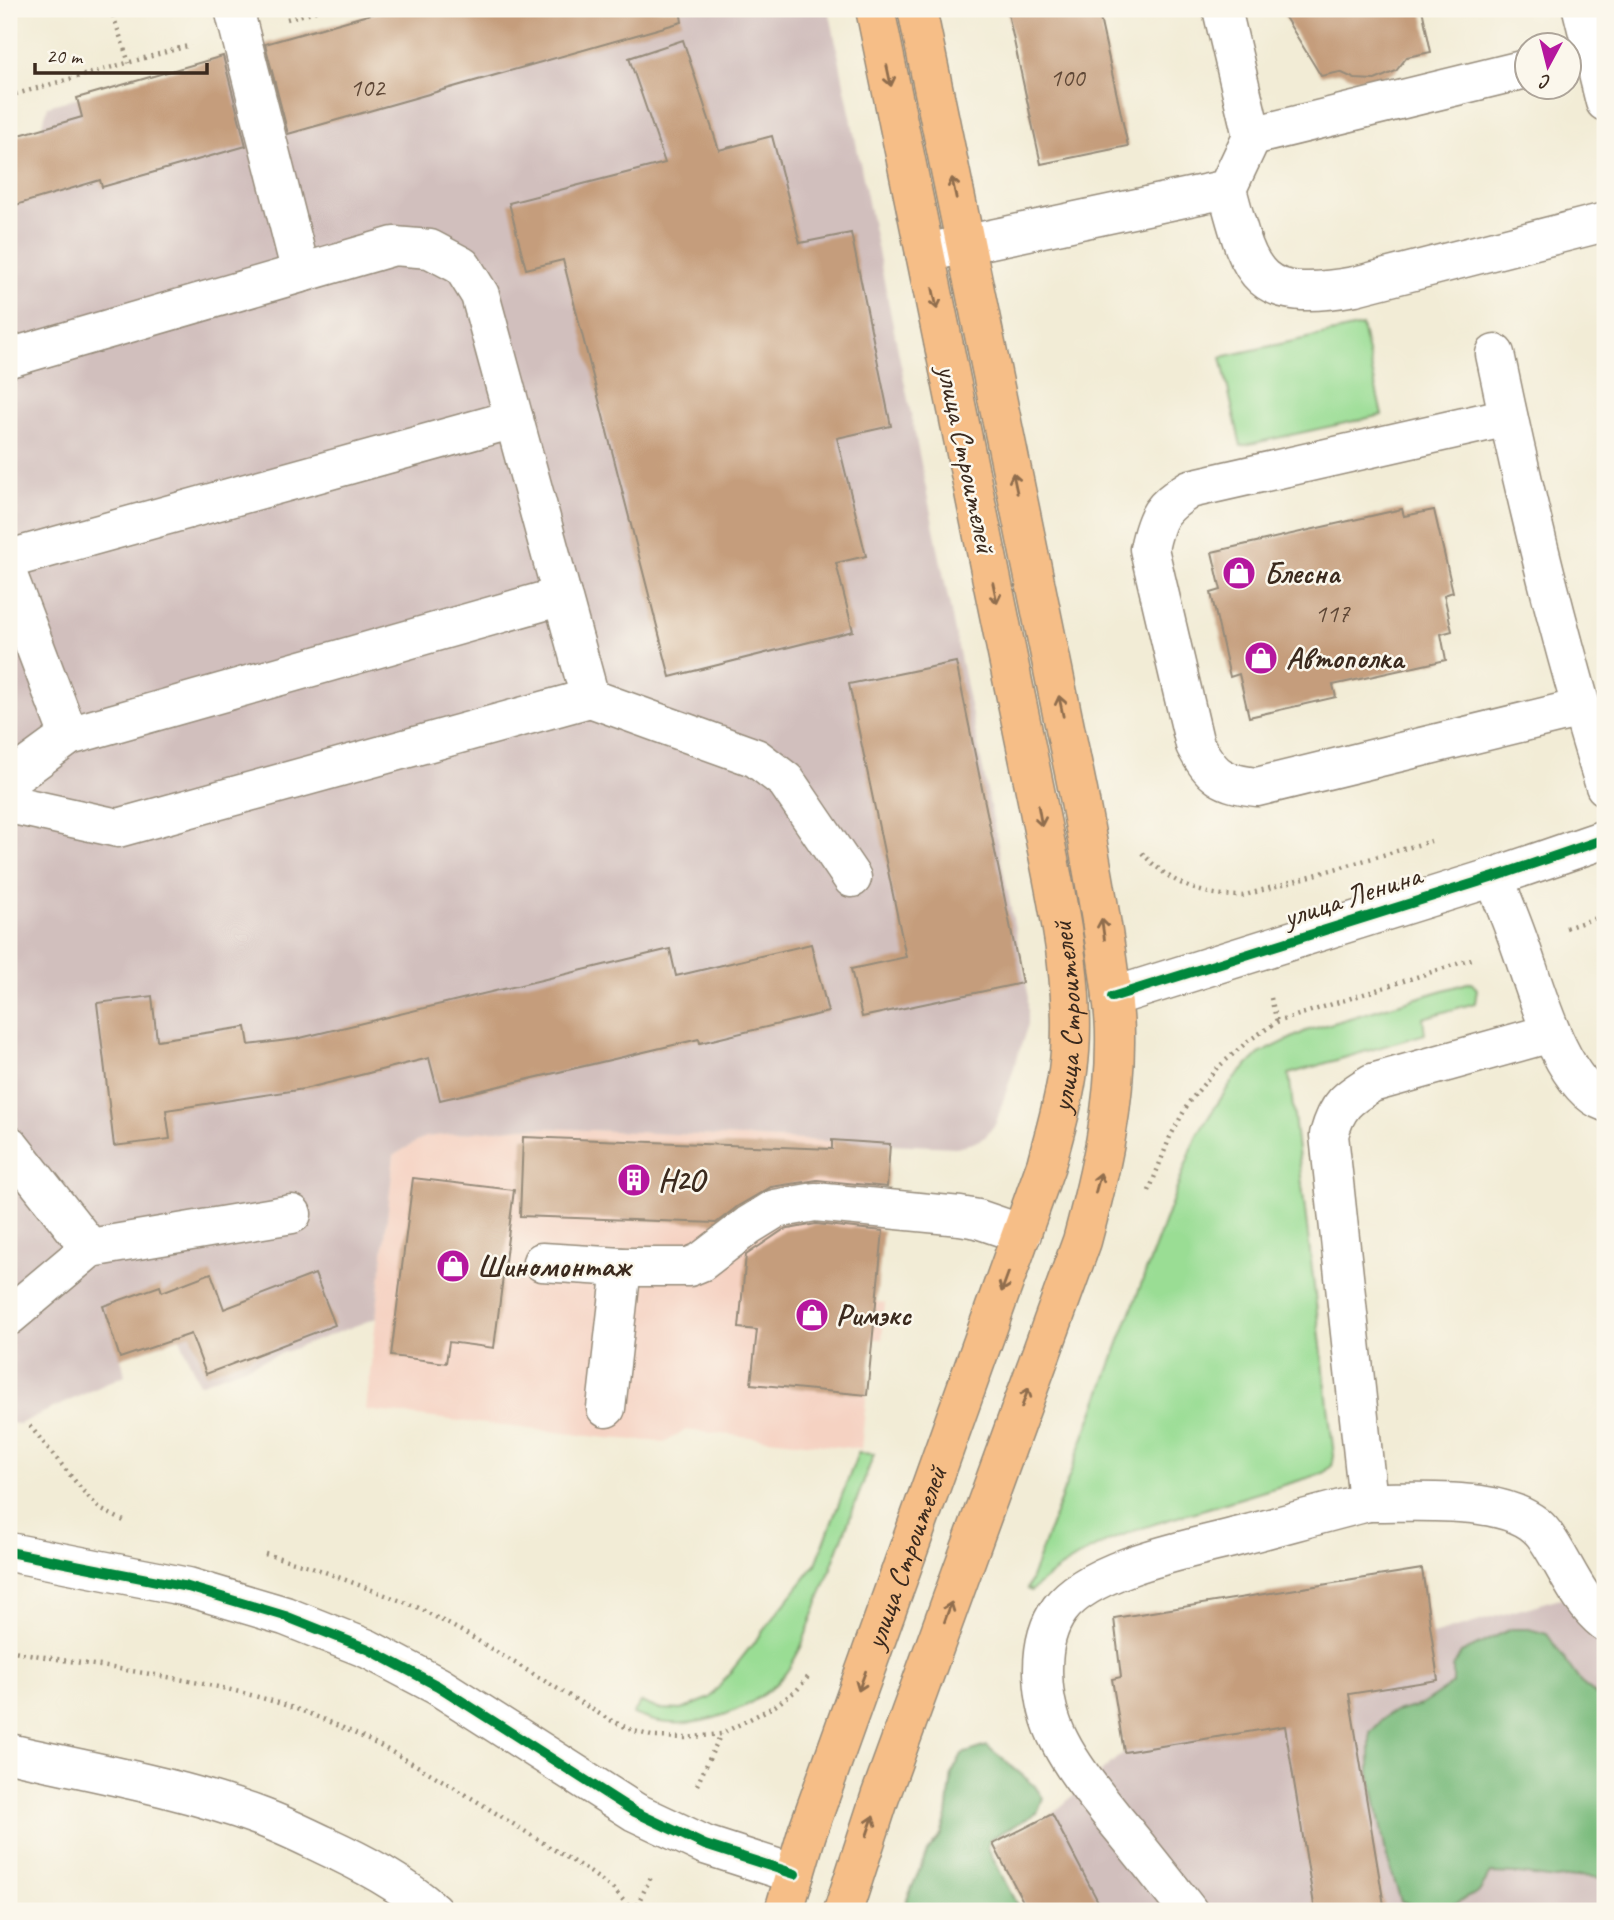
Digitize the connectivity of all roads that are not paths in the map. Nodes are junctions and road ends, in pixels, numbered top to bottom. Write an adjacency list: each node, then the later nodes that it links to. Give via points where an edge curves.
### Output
1 (875, 9): 14 (main road, улица Строителей, one-way to 14)
2 (917, 9): 13 (main road, улица Строителей, one-way to 2)
3 (1222, 9): 10 (street)
4 (1582, 9): 6 (street)
5 (237, 20): 15 (street)
6 (1582, 32)
7 (1582, 57): 9 (street)
8 (1512, 72): 10 (street)
9 (1605, 102)
10 (1252, 136): 11 (street)
11 (1227, 189): 12 (street, via 1248,260 1257,274 1293,290 1321,292 1355,286); 13 (street)
12 (1605, 222)
13 (966, 245): 14 (street); 32 (main road, улица Строителей, one-way to 13, via 1078,791)
14 (925, 253): 33 (main road, улица Строителей, one-way to 33, via 1037,800)
15 (301, 273): 17 (street); 19 (street, via 394,246 430,249 462,266 480,295)
16 (1495, 354): 18 (street)
17 (9, 358)
18 (1508, 417): 24 (street); 24 (street, via 1190,489 1168,503 1154,524 1149,549 1195,745 1208,768 1233,784 1257,787)
19 (514, 419): 20 (street); 22 (street)
20 (9, 559)
21 (9, 578): 25 (street)
22 (562, 596): 23 (street); 25 (street)
23 (590, 698): 28 (street, via 118,828); 31 (street, via 756,758 786,781)
24 (1581, 708): 27 (street)
25 (69, 736): 26 (street)
26 (9, 780)
27 (1605, 786)
28 (9, 804)
29 (1605, 839): 30 (street, улица Ленина)
30 (1494, 877): 32 (street, улица Ленина); 34 (street)
31 (852, 878)
32 (1112, 997): 33 (main road); 49 (main road, улица Строителей, one-way to 32, via 1082,1241 1109,1117 1115,1056)
33 (1070, 1003): 38 (main road, улица Строителей, via 1069,1071 1060,1116)
34 (1551, 1033): 35 (street, via 1580,1084); 44 (street, via 1373,1083 1349,1097 1335,1113 1329,1135)
35 (1605, 1101)
36 (9, 1145): 39 (street)
37 (292, 1214): 39 (street)
38 (1022, 1234): 41 (street, via 960,1216 815,1202 775,1209 689,1267); 48 (main road, улица Строителей, one-way to 48)
39 (90, 1248): 42 (street)
40 (542, 1262): 41 (street)
41 (622, 1267): 43 (street)
42 (9, 1316)
43 (606, 1408)
44 (1368, 1502): 46 (street, via 1497,1507 1525,1518 1542,1531 1579,1593); 52 (street, via 1152,1559 1076,1593 1059,1610 1049,1633 1043,1685 1060,1742 1098,1798)
45 (9, 1552): 48 (street, via 188,1587 285,1616 368,1649 438,1686 635,1812 705,1845)
46 (1605, 1622)
47 (9, 1752): 50 (street, via 167,1788 263,1817 386,1877)
48 (795, 1874): 49 (main road); 51 (main road, улица Строителей)
49 (846, 1901)
50 (433, 1911)
51 (784, 1911)
52 (1188, 1911)

